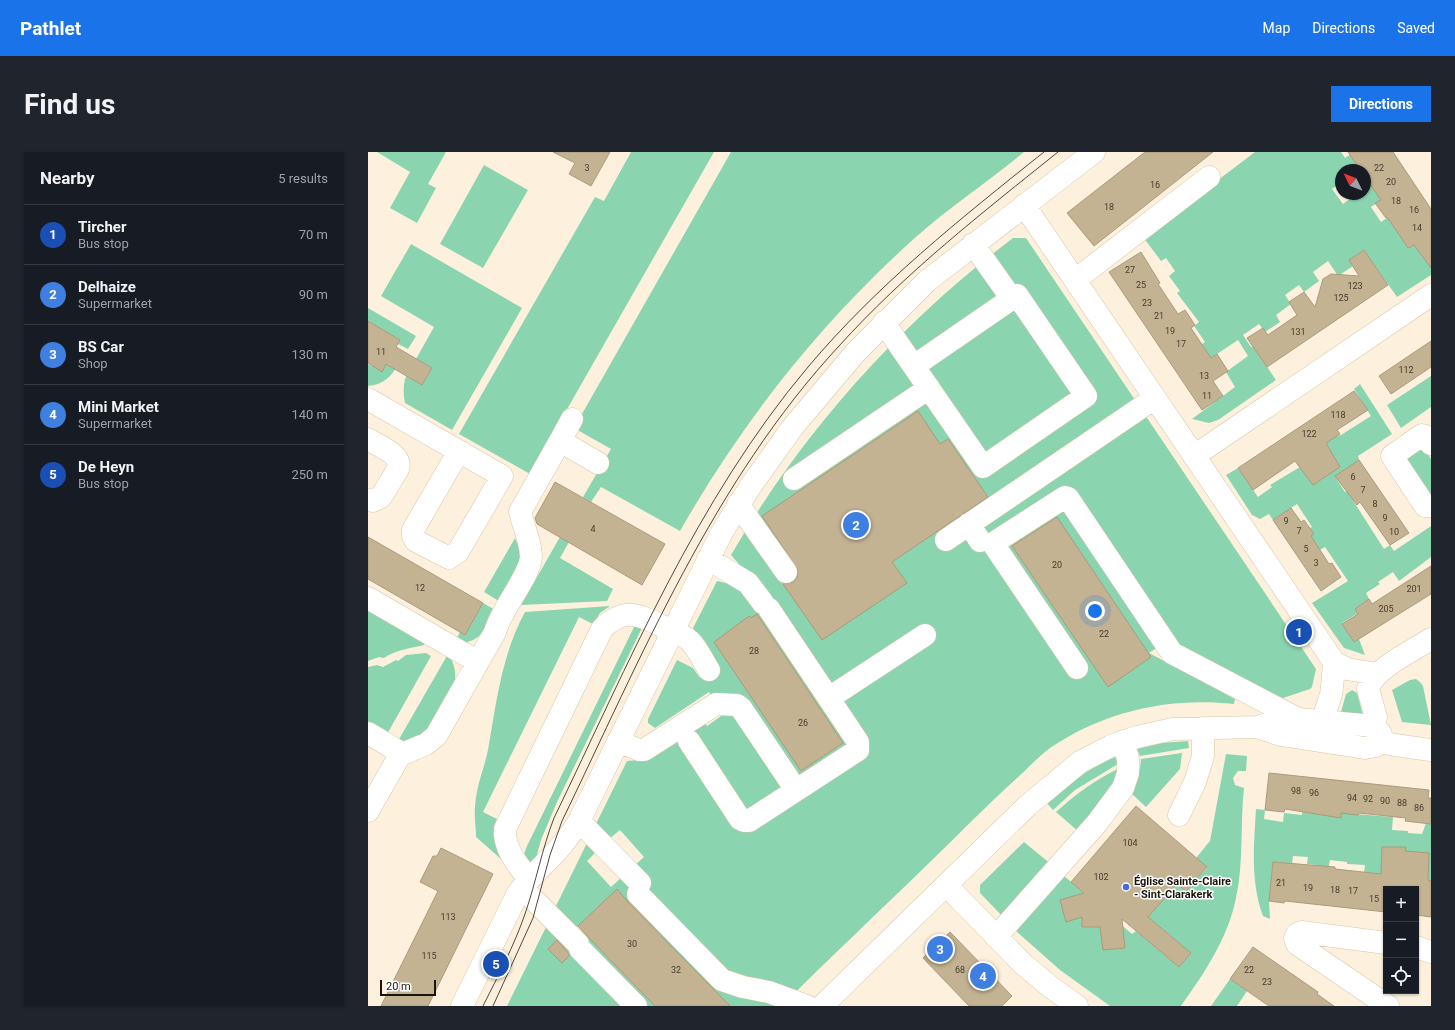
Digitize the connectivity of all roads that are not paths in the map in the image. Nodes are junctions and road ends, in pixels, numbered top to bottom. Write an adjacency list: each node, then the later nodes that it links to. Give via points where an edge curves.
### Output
1 (1094, 152): 3 (street)
2 (1209, 177): 5 (street)
3 (1024, 205): 4 (street); 5 (street)
4 (969, 247): 7 (street); 8 (street, via 927,281)
5 (1076, 280): 11 (street)
6 (1431, 295): 18 (street)
7 (1007, 302): 9 (street); 10 (street, via 1017,295 1086,396 982,467)
8 (884, 322): 9 (street); 23 (street, via 818,395)
9 (914, 366): 10 (street)
10 (929, 388): 20 (street)
11 (1155, 398): 18 (street); 26 (street, via 1057,476 974,533)
12 (368, 399): 17 (street)
13 (572, 419): 15 (street)
14 (368, 440): 22 (street, via 396,456 399,463 381,497 373,501)
15 (560, 441): 19 (street); 25 (street)
16 (1431, 444): 24 (street, via 1426,436 1422,435 1392,456 1425,506)
17 (459, 451): 21 (street, via 502,476); 21 (street, via 414,528 414,538 444,556 454,556)
18 (1194, 456): 34 (street)
19 (598, 463)
20 (794, 478)
21 (491, 494): 25 (street)
22 (368, 500)
23 (738, 504): 27 (street); 28 (street)
24 (1431, 506)
25 (520, 512): 33 (street, via 531,559)
26 (946, 540)
27 (708, 559): 30 (street); 38 (street, via 748,583)
28 (786, 572)
29 (368, 598): 33 (street)
30 (672, 631): 36 (street, via 692,643); 45 (street); 55 (street, via 632,614 617,617 602,629 504,829 507,849)
31 (924, 635): 38 (street)
32 (1431, 639): 37 (street)
33 (478, 662): 50 (street, via 436,736 426,744)
34 (1334, 662): 37 (street, via 1347,669); 40 (street, via 1331,695)
35 (1076, 668): 39 (street, via 994,545 1065,497 1172,653)
36 (709, 670)
37 (1377, 674): 44 (street, via 1368,689 1376,717)
38 (829, 698): 51 (street, via 858,742 858,747 856,751)
39 (1298, 719): 40 (street); 41 (street, via 1277,721)
40 (1323, 720): 44 (street); 48 (street, via 1322,727 1325,733)
41 (1257, 727): 42 (street); 48 (street, via 1280,736)
42 (1203, 728): 47 (street, via 1152,733); 53 (street, via 1203,756 1195,782)
43 (368, 733): 50 (street)
44 (1377, 734): 48 (street, via 1370,748); 49 (street, via 1395,745)
45 (618, 741): 51 (street, via 644,750 716,704 737,705); 54 (street)
46 (689, 741): 51 (street, via 742,820 749,821)
47 (1123, 741): 56 (street, via 1080,762 1057,779); 57 (street, via 1128,758 1124,788 1097,823)
48 (1338, 744)
49 (1431, 750)
50 (403, 754): 52 (street, via 400,755)
51 (796, 790)
52 (368, 812)
53 (1179, 815)
54 (579, 821): 55 (street, via 561,848); 63 (street, via 722,980 769,992)
55 (526, 884): 61 (street); 62 (street, via 579,946)
56 (946, 885): 57 (street); 64 (street)
57 (996, 937): 65 (street, via 1035,975)
58 (1383, 943): 66 (street, via 1302,932 1295,938 1297,944)
59 (1419, 948): 60 (street)
60 (1431, 952)
61 (462, 1006)
62 (636, 1006)
63 (807, 1006)
64 (822, 1006)
65 (1077, 1006)
66 (1388, 1006)

